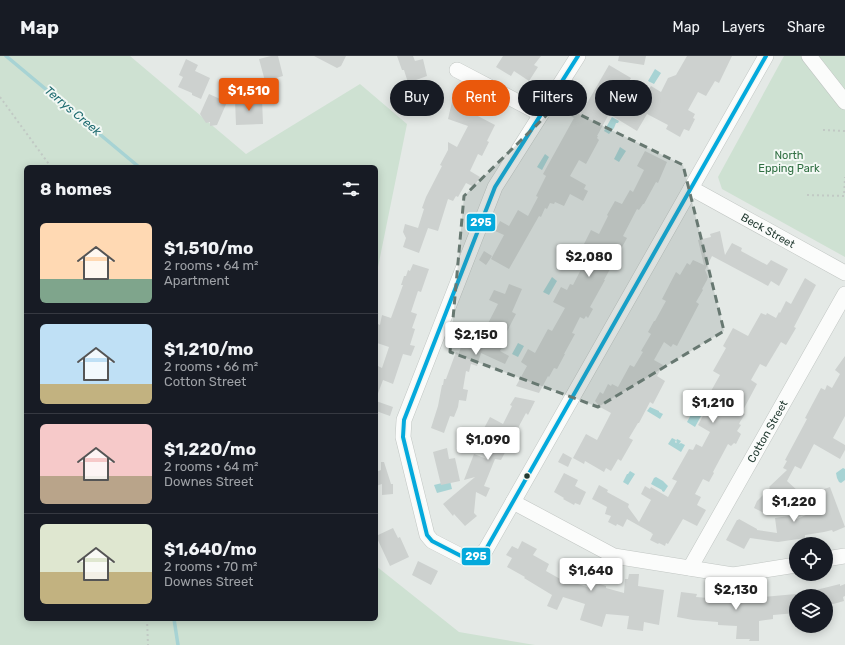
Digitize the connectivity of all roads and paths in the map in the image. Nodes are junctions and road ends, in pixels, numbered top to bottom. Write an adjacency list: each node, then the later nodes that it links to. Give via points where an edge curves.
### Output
1 (578, 56): 5 (street)
2 (766, 56): 14 (street)
3 (809, 56): 8 (street)
4 (457, 70): 7 (street)
5 (563, 80)
6 (0, 97): 12 (path)
7 (518, 102)
8 (845, 102)
9 (540, 116): 18 (street, via 495,187 404,420 403,437 426,535 432,541 465,558 475,557 485,551)
10 (823, 130): 11 (path)
11 (845, 131)
12 (49, 165)
13 (845, 176): 15 (path, via 844,196)
14 (691, 188): 16 (street, Beck Street); 18 (street)
15 (807, 195)
16 (845, 273)
17 (845, 294): 22 (street, Cotton Street)
18 (513, 502): 22 (street, via 614,556)
19 (845, 556): 20 (street)
20 (833, 558)
21 (789, 566): 22 (street, via 733,575)
22 (690, 568)
23 (147, 621): 24 (path)
24 (148, 645)

